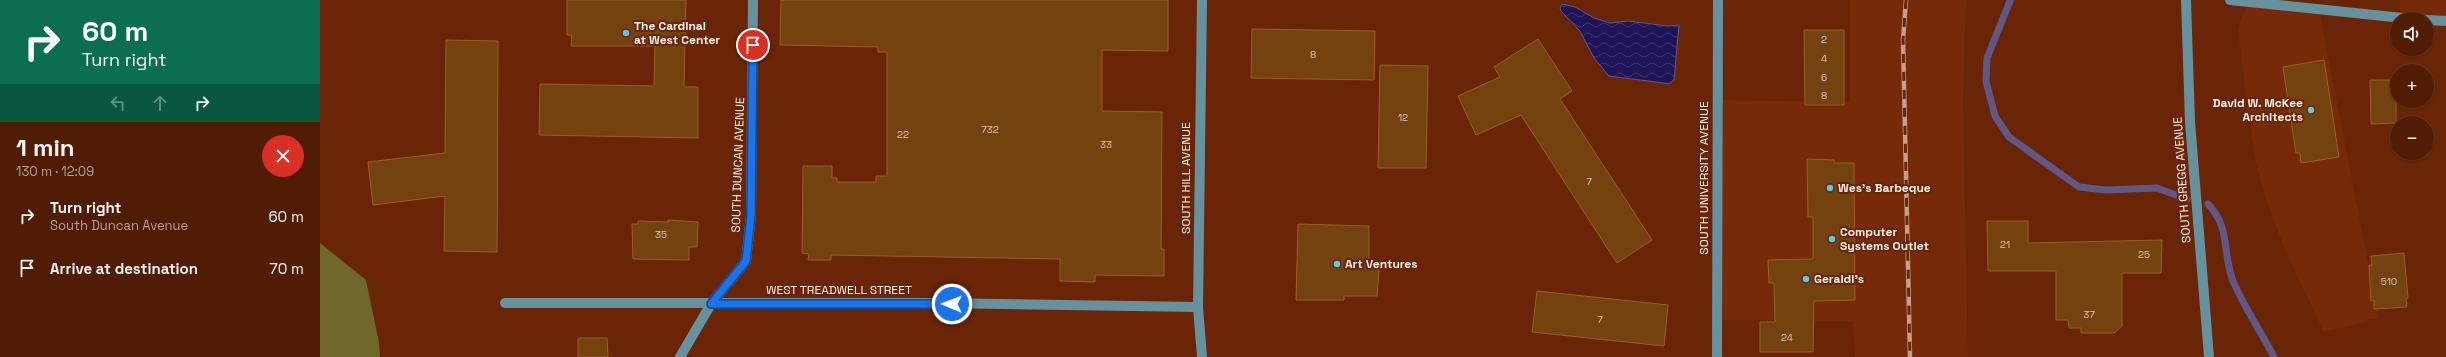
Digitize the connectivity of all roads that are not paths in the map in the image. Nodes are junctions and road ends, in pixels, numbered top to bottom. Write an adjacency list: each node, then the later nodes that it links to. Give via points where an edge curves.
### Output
1 (754, 0): 10 (street, SOUTH DUNCAN AVENUE, via 751,215 746,261)
2 (1202, 0): 11 (street, SOUTH HILL AVENUE)
3 (1718, 0): 14 (street, SOUTH UNIVERSITY AVENUE)
4 (2186, 0): 15 (street, SOUTH GREGG AVENUE, via 2190,122)
5 (2230, 0): 6 (street)
6 (2390, 17)
7 (2434, 20): 8 (street)
8 (2446, 21)
9 (505, 303): 10 (street, WEST TREADWELL STREET)
10 (711, 304): 11 (street, WEST TREADWELL STREET, via 937,303); 12 (street, SOUTH DUNCAN AVENUE)
11 (1198, 307): 13 (street, SOUTH HILL AVENUE)
12 (680, 357)
13 (1202, 357)
14 (1717, 357)
15 (2209, 357)

